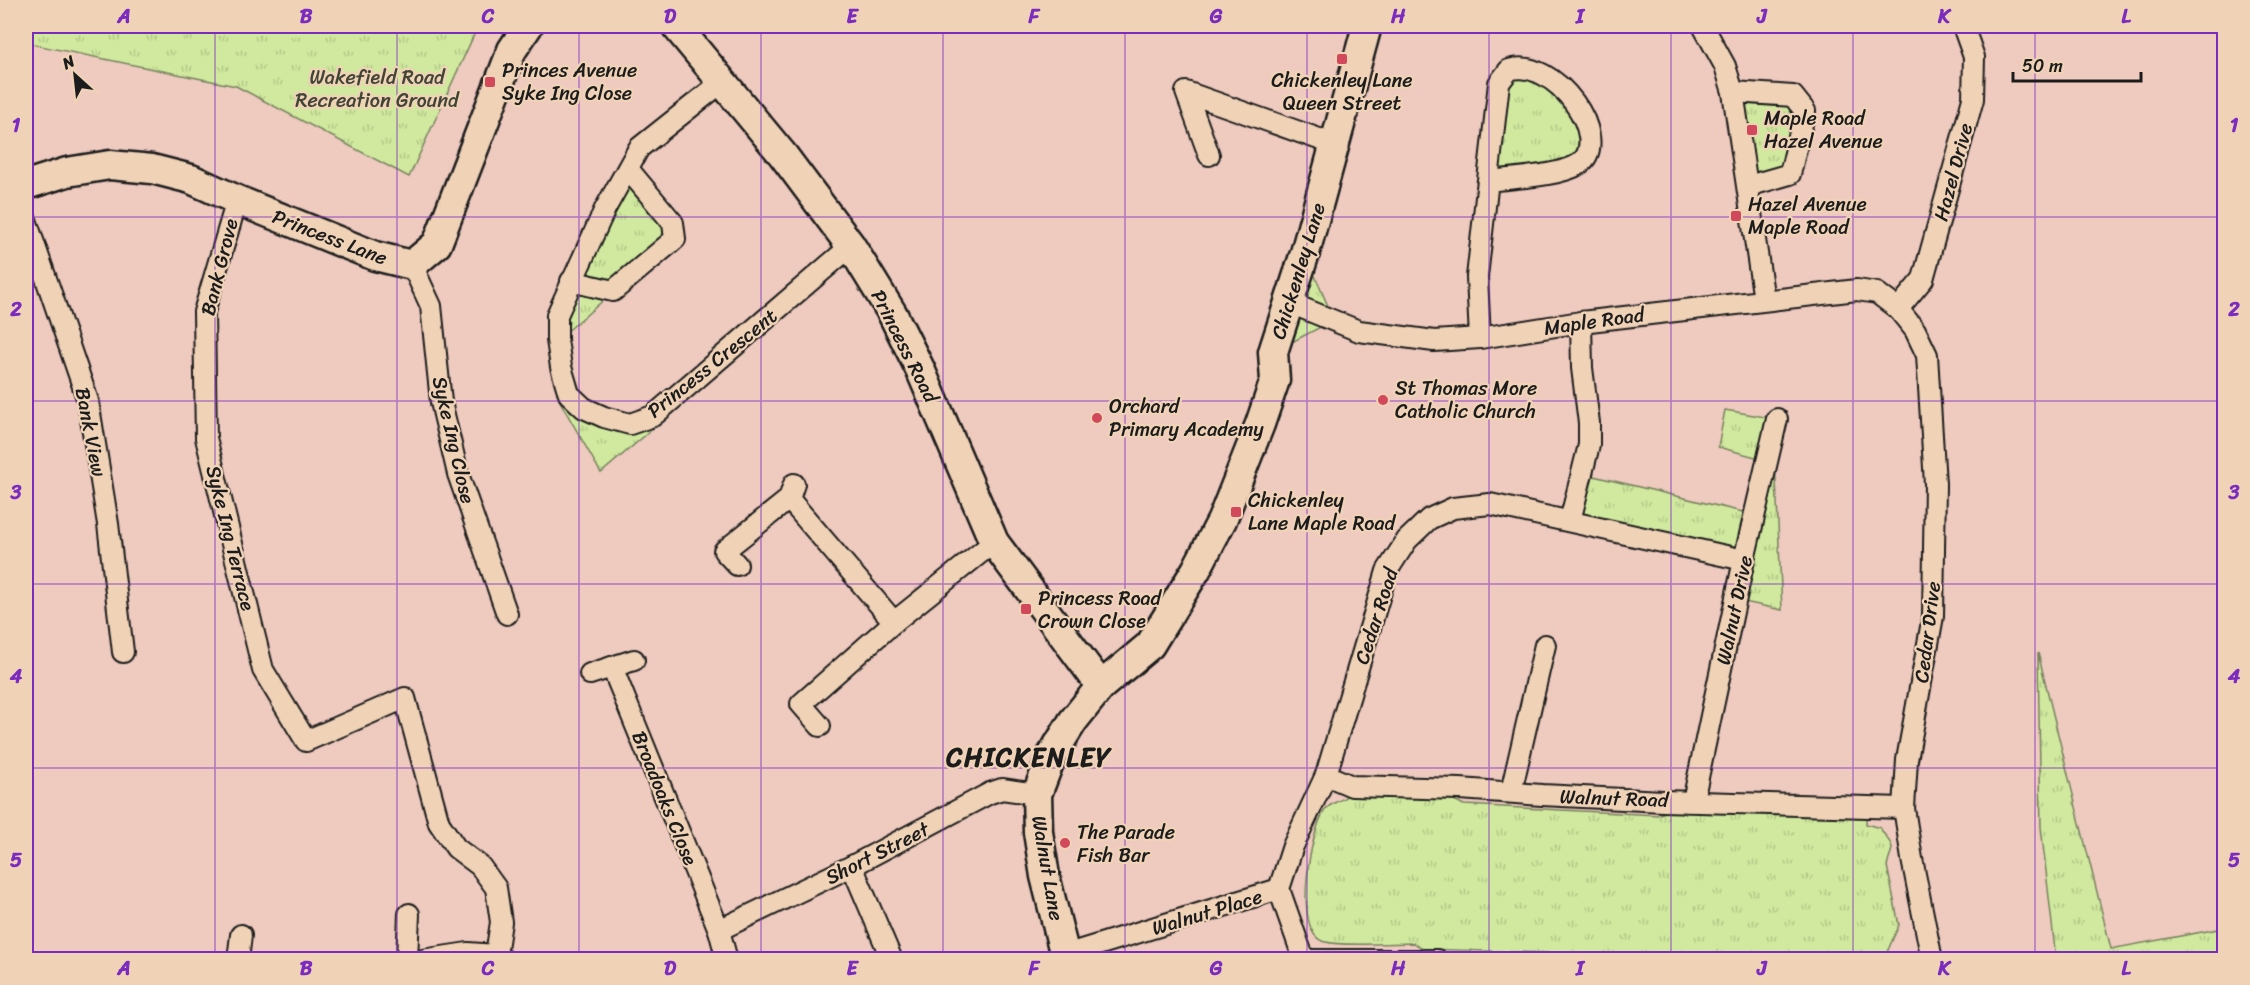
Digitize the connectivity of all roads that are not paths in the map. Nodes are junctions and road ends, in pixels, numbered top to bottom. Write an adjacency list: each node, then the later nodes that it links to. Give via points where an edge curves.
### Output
1 (528, 26): 17 (street, Princess Lane, via 512,50 437,244)
2 (676, 26): 6 (street, Princess Road)
3 (1703, 26): 7 (street, via 1725,66)
4 (1963, 26): 21 (street, Hazel Drive, via 1974,57 1973,99 1923,279)
5 (1362, 27): 8 (street, Chickenley Lane)
6 (722, 82): 10 (street, Princess Crescent, via 639,148); 16 (street, Princess Road)
7 (1733, 92): 13 (street); 13 (street, via 1793,96 1805,111 1790,174)
8 (1336, 145): 9 (street, via 1186,92); 20 (street, Chickenley Lane)
9 (1209, 155)
10 (628, 169): 18 (street, Princess Crescent); 18 (street, via 673,223 675,239 613,291)
11 (1489, 181): 11 (street, via 1499,83 1509,69 1532,69 1552,79 1574,101 1588,134 1586,156 1566,170); 23 (street, via 1477,277)
12 (26, 186): 14 (street, Princess Lane, via 67,172 110,165 152,169 191,179)
13 (1748, 186): 19 (street)
14 (237, 200): 17 (street, Princess Lane, via 375,256); 24 (street, Bank Grove, via 204,312)
15 (26, 220): 33 (street, Bank View, via 88,401)
16 (851, 246): 18 (street, Princess Crescent, via 652,416 630,424 584,408 569,394 560,358 557,315); 27 (street, Princess Road, via 920,369)
17 (412, 265): 30 (street, Syke Ing Close, via 430,306 441,402 458,474)
18 (571, 281)
19 (1764, 300): 21 (street, Maple Road, via 1857,290 1877,293); 22 (street, Maple Road)
20 (1290, 303): 23 (street, Maple Road, via 1359,331 1434,341); 37 (street, Chickenley Lane, via 1273,352 1275,380 1222,520 1150,645)
21 (1898, 309): 43 (street, Cedar Drive, via 1915,330 1927,355 1935,484 1933,616 1907,760)
22 (1581, 322): 23 (street, Maple Road); 26 (street, via 1589,445)
23 (1480, 338)
24 (206, 405): 49 (street, Syke Ing Terrace, via 206,438 263,670 306,741 405,698 439,823 456,848 480,866 496,888 501,922)
25 (1777, 419): 28 (street, Walnut Drive)
26 (1570, 520): 28 (street, Cedar Road); 39 (street, Cedar Road, via 1490,504 1472,505 1453,508 1429,519 1407,540 1387,571)
27 (994, 542): 31 (street); 37 (street, Princess Road)
28 (1744, 560): 42 (street, Walnut Drive)
29 (737, 565): 31 (street, via 724,551 792,491)
30 (507, 614)
31 (894, 622): 38 (street, via 801,705)
32 (1545, 645): 40 (street)
33 (123, 652)
34 (634, 660): 35 (street)
35 (612, 667): 36 (street); 47 (street, Broadoaks Close)
36 (590, 674)
37 (1101, 686): 41 (street, Walnut Lane, via 1052,755)
38 (820, 726)
39 (1326, 776): 40 (street, Walnut Road, via 1352,786); 45 (street, Cedar Road, via 1293,846)
40 (1511, 792): 42 (street, Walnut Road)
41 (1036, 794): 44 (street, Short Street, via 1002,789 990,793); 50 (street, Walnut Lane, via 1045,876)
42 (1692, 801): 43 (street, Walnut Road)
43 (1904, 808): 58 (street, Cedar Drive)
44 (852, 866): 47 (street, Short Street); 55 (street)
45 (1279, 889): 50 (street, Walnut Place); 56 (street)
46 (409, 914): 52 (street)
47 (719, 930): 54 (street, Broadoaks Close)
48 (241, 935): 51 (street)
49 (500, 957): 53 (street, via 468,953)
50 (1066, 957)
51 (238, 960)
52 (407, 960)
53 (422, 960)
54 (727, 960)
55 (892, 960)
56 (1305, 960): 57 (street)
57 (1437, 960)
58 (1932, 960)

